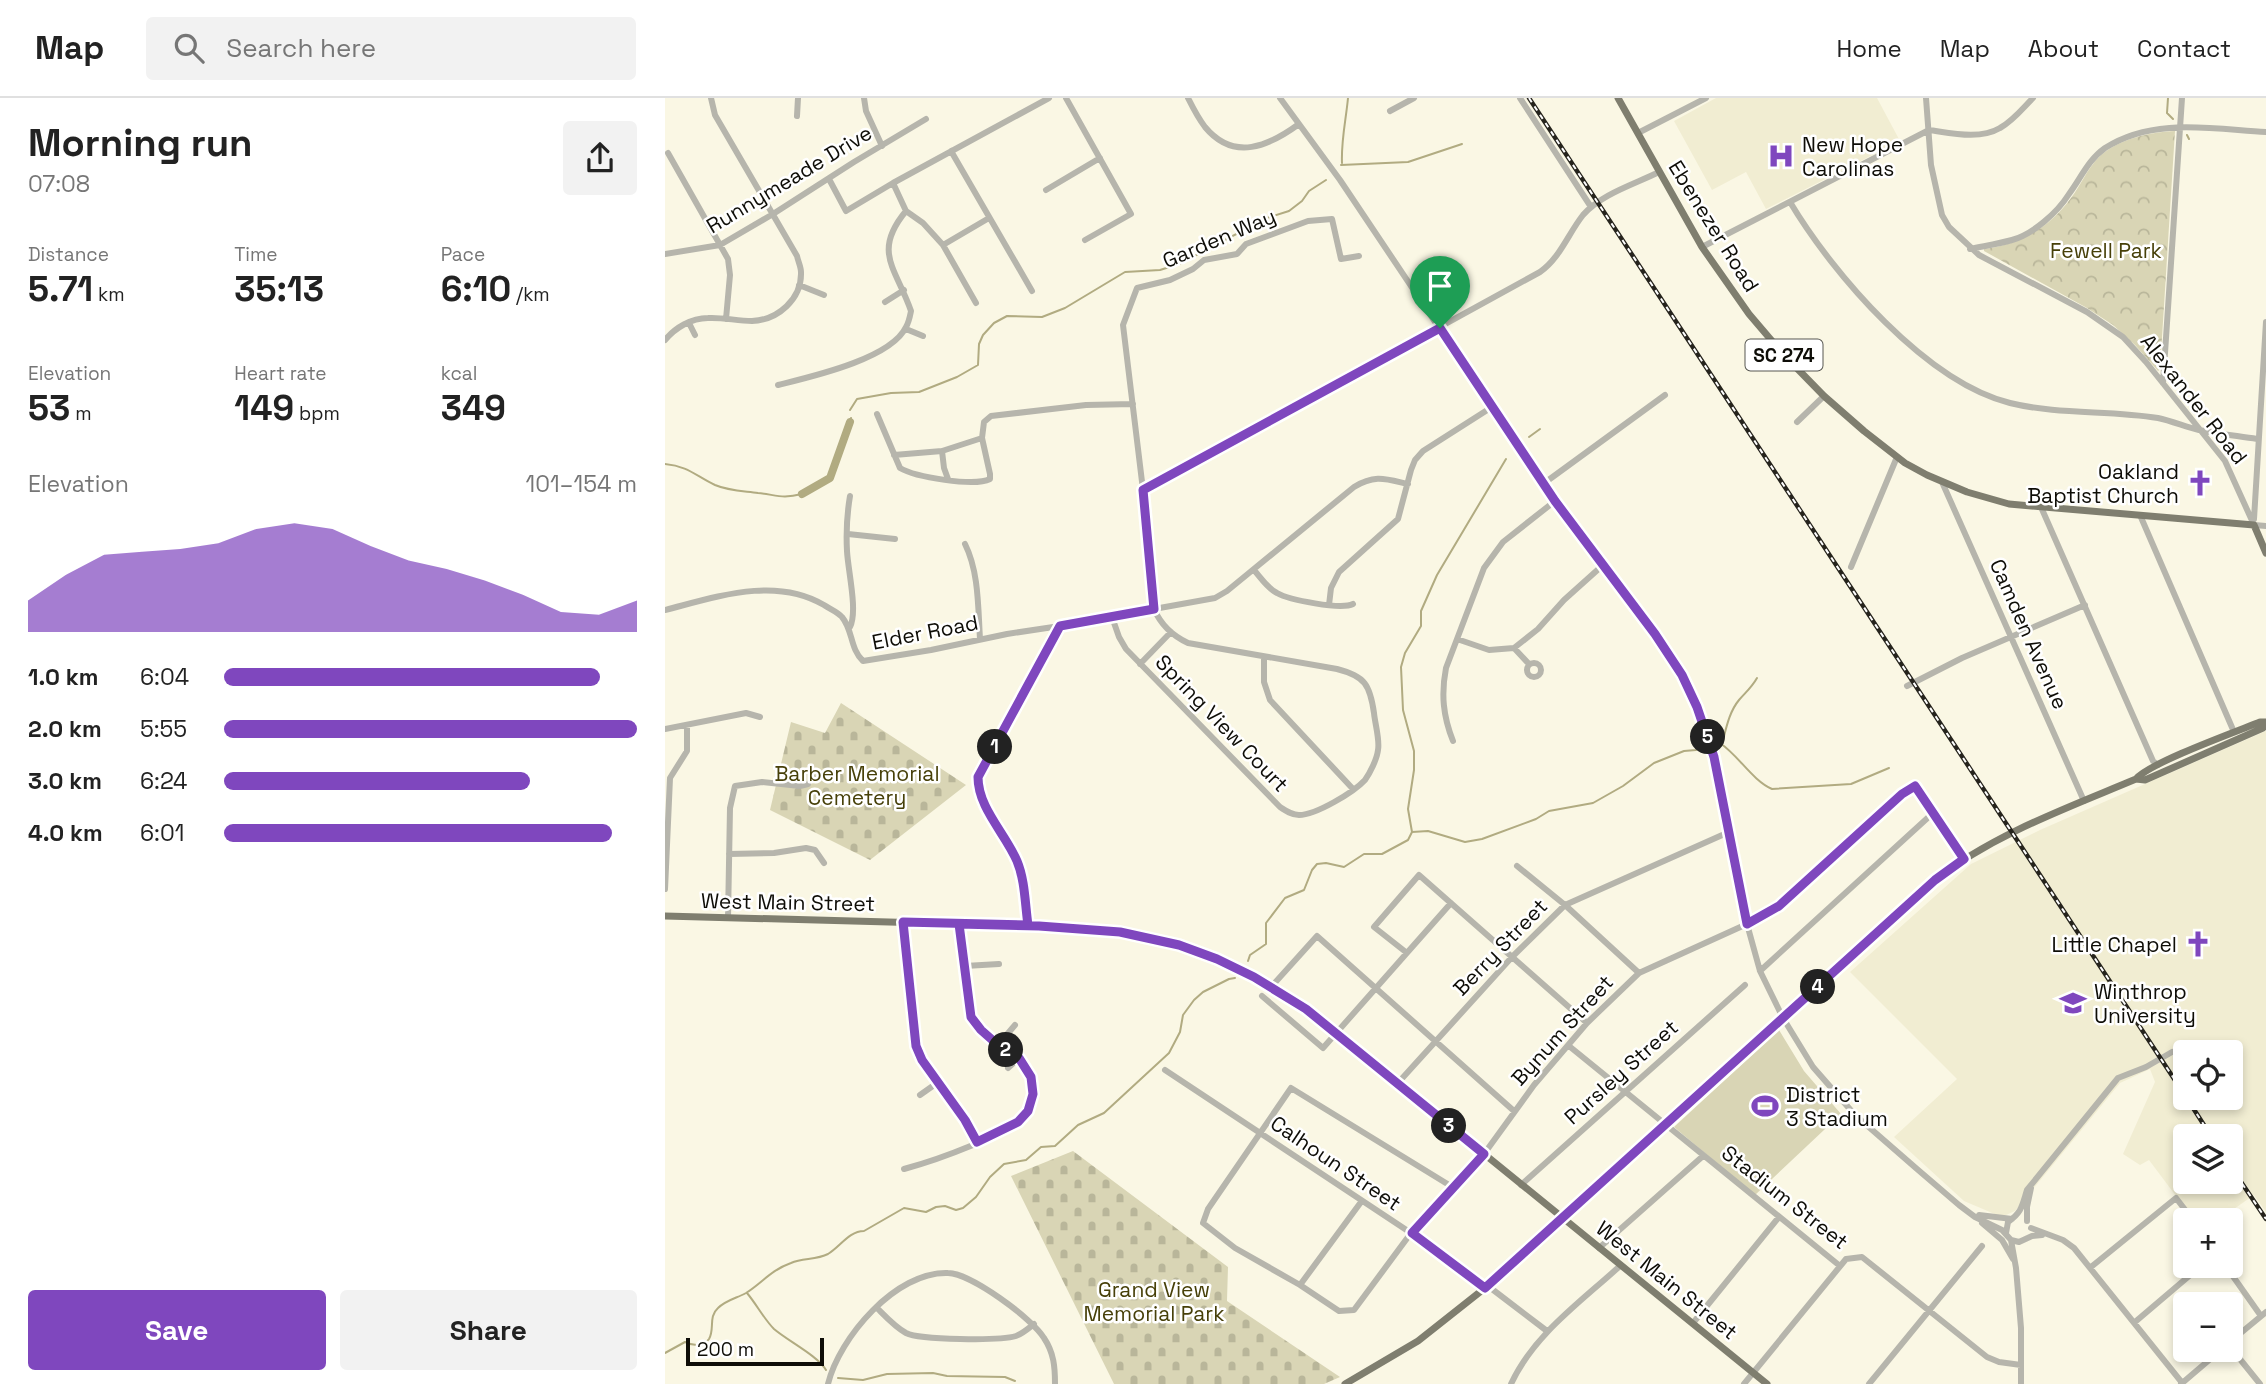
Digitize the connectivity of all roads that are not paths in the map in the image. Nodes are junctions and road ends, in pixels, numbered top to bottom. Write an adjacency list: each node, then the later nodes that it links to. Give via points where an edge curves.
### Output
1 (711, 98): 34 (street, via 715,115)
2 (798, 98): 16 (street)
3 (864, 98): 23 (street)
4 (1049, 98): 24 (street)
5 (1066, 98): 26 (street)
6 (1188, 98): 18 (street, via 1211,133 1240,147 1273,142)
7 (1280, 98): 18 (street)
8 (1414, 98): 15 (street)
9 (1520, 98): 32 (street)
10 (1618, 98): 22 (main road, Ebenezer Road / SC 274)
11 (1706, 98): 22 (street)
12 (1926, 98): 20 (street, Alexander Road)
13 (2033, 98): 20 (street, via 1999,129 1986,133)
14 (2182, 98): 19 (street)
15 (1390, 111)
16 (797, 116)
17 (926, 119): 23 (street, Runnymeade Drive)
18 (1299, 124): 52 (street)
19 (2180, 127): 21 (street); 40 (street, via 2152,129 2106,148 2093,158 2068,197 2034,229 2011,241); 57 (street)
20 (1929, 130): 31 (street); 40 (street, Alexander Road, via 1931,165 1943,215)
21 (2266, 132)
22 (1638, 133): 27 (main road, Ebenezer Road / SC 274)
23 (882, 145): 28 (street, Runnymeade Drive)
24 (951, 151): 29 (street); 35 (street)
25 (668, 153): 37 (street)
26 (1100, 159): 30 (street); 36 (street, via 1131,214)
27 (1659, 172): 32 (street); 39 (main road, Ebenezer Road / SC 274)
28 (829, 180): 29 (street, via 846,211); 34 (street, Runnymeade Drive)
29 (893, 183): 33 (street)
30 (1046, 190)
31 (1790, 202): 39 (street); 65 (street, via 1862,298 1924,356 1962,384 2028,407 2159,418)
32 (1591, 207): 52 (street, via 1547,267)
33 (906, 211): 38 (street); 44 (street, via 893,226 888,247)
34 (773, 215): 37 (street, Runnymeade Drive); 43 (street, via 797,256)
35 (989, 218): 38 (street); 45 (street)
36 (1085, 240)
37 (720, 245): 41 (street, Runnymeade Drive); 49 (street, via 730,275)
38 (943, 245): 48 (street)
39 (1702, 247): 60 (main road, Ebenezer Road / SC 274, via 1759,327)
40 (1970, 249): 57 (street, Alexander Road, via 2099,319 2123,337)
41 (665, 254)
42 (1359, 256): 61 (street, Garden Way, via 1341,260 1332,219 1308,221 1245,244 1237,254 1204,260 1170,280 1139,286 1123,325)
43 (799, 285): 46 (street); 49 (street, via 788,306 777,314 754,321)
44 (904, 290): 47 (street); 53 (street, via 911,311)
45 (1032, 291)
46 (824, 295)
47 (885, 302)
48 (976, 303)
49 (726, 319): 51 (street, via 706,317)
50 (2266, 322): 67 (street)
51 (689, 323): 54 (street); 56 (street)
52 (1440, 328): 62 (street); 75 (street)
53 (906, 329): 55 (street); 58 (street, via 881,351)
54 (695, 335)
55 (923, 336)
56 (665, 341)
57 (2163, 383): 65 (street, Alexander Road)
58 (778, 385)
59 (1665, 395): 74 (street)
60 (1824, 396): 64 (street); 70 (main road, Ebenezer Road / SC 274)
61 (1133, 404): 66 (street, via 999,414 984,422); 75 (street)
62 (1492, 407): 73 (street, via 1423,451 1415,460); 74 (street)
63 (877, 414): 69 (street)
64 (1797, 422)
65 (2198, 429): 67 (street); 80 (street, Alexander Road, via 2225,461)
66 (982, 438): 68 (street); 71 (street, via 990,479)
67 (2257, 439): 80 (street)
68 (942, 451): 69 (street); 71 (street)
69 (894, 455): 71 (street, via 907,472)
70 (1897, 457): 72 (main road, Ebenezer Road / SC 274); 87 (street)
71 (948, 479)
72 (1942, 482): 78 (main road, Ebenezer Road / SC 274, via 1988,499); 98 (street, Camden Avenue)
73 (1408, 484): 88 (street, Elder Road, via 1367,478); 90 (street, via 1398,519 1339,572)
74 (1543, 484): 77 (street)
75 (1143, 490): 92 (street)
76 (850, 496): 82 (street)
77 (1555, 501): 86 (street); 100 (street, via 1493,554 1477,582)
78 (2041, 507): 79 (main road, SC 274); 91 (street)
79 (2140, 516): 80 (main road, SC 274); 110 (street)
80 (2254, 525): 81 (street); 85 (main road)
81 (2266, 526)
82 (848, 534): 83 (street); 96 (street)
83 (895, 539)
84 (965, 544): 99 (street, via 974,573)
85 (2266, 553)
86 (1603, 565): 101 (street); 118 (street, via 1663,645 1690,691 1711,746)
87 (1851, 567)
88 (1254, 569): 90 (street, via 1278,595); 92 (street, Elder Road, via 1215,598)
89 (1353, 604): 90 (street)
90 (1329, 605)
91 (2085, 605): 98 (street); 112 (street)
92 (1154, 609): 94 (street, Elder Road); 97 (street, Spring View Court)
93 (665, 610): 96 (street, Elder Road, via 744,592 789,591 841,615)
94 (1112, 617): 95 (street, Elder Road); 103 (street, Spring View Court, via 1126,649)
95 (1060, 626): 99 (street, Elder Road); 132 (street, via 978,779 979,794 1017,860)
96 (850, 627): 99 (street, Elder Road, via 863,661)
97 (1171, 632): 102 (street, Spring View Court, via 1188,643); 103 (street)
98 (2011, 637): 105 (street); 116 (street, Camden Avenue)
99 (980, 639)
100 (1457, 639): 101 (street, via 1489,650); 111 (street, via 1446,668 1443,698)
101 (1514, 648): 104 (street)
102 (1264, 657): 115 (street, via 1270,700); 115 (street, Spring View Court, via 1362,678 1368,687 1379,749 1365,779)
103 (1140, 664): 115 (street, Spring View Court, via 1287,812 1309,814)
104 (1529, 664)
105 (1907, 685)
106 (759, 717): 108 (street, via 746,713)
107 (2266, 723): 110 (main road); 113 (main road, via 2144,780)
108 (687, 725): 109 (street); 119 (street, via 687,751 670,778)
109 (665, 729)
110 (2234, 732): 112 (main road)
111 (1453, 741)
112 (2158, 765): 113 (main road)
113 (2136, 779): 116 (main road)
114 (808, 784): 120 (street, via 735,786)
115 (1353, 789)
116 (2084, 801): 121 (main road)
117 (1933, 813): 121 (street); 131 (street, Bynum Street, via 1915,786 1779,906); 137 (street)
118 (1729, 832): 126 (street, Berry Street); 131 (street)
119 (666, 838): 124 (street)
120 (729, 854): 122 (street, via 806,848 815,850); 128 (street)
121 (1964, 859): 143 (main road)
122 (824, 863)
123 (1517, 866): 126 (street)
124 (665, 890)
125 (1451, 903): 133 (street); 133 (street, via 1419,874 1374,927); 134 (street)
126 (1565, 905): 134 (street, Berry Street); 138 (street)
127 (665, 916): 128 (main road, West Main Street)
128 (728, 918): 129 (main road, West Main Street)
129 (903, 922): 130 (main road, West Main Street); 154 (street, via 915,1041)
130 (959, 924): 132 (main road, West Main Street); 136 (street)
131 (1747, 924): 137 (street); 138 (street, Bynum Street)
132 (1028, 925): 140 (main road, West Main Street, via 1120,932 1159,940 1217,959)
133 (1408, 953): 141 (street)
134 (1512, 957): 144 (street); 147 (street, Berry Street)
135 (999, 964): 136 (street)
136 (965, 966): 148 (street, via 971,1017)
137 (1761, 971): 143 (street)
138 (1639, 973): 144 (street, Bynum Street)
139 (1745, 985): 156 (street, Pursley Street)
140 (1271, 987): 141 (street, via 1317,936); 146 (main road, West Main Street)
141 (1376, 988): 146 (street); 147 (street)
142 (1262, 996): 146 (street, via 1322,1048)
143 (1783, 1018): 159 (main road); 170 (street, via 1840,1100)
144 (1587, 1023): 149 (street, Bynum Street)
145 (1016, 1025): 148 (street)
146 (1336, 1033): 155 (main road, West Main Street)
147 (1436, 1041): 155 (street, Berry Street); 158 (street)
148 (998, 1045): 151 (street)
149 (1569, 1046): 156 (street, Stadium Street); 158 (street, Bynum Street)
150 (2172, 1052): 166 (street, via 2118,1078)
151 (1019, 1058): 152 (street); 161 (street, via 1031,1077 1028,1111 1018,1122)
152 (1008, 1068)
153 (1165, 1070): 160 (street, Calhoun Street)
154 (937, 1083): 157 (street); 161 (street)
155 (1397, 1084): 162 (main road, West Main Street)
156 (1624, 1092): 159 (street, Stadium Street); 165 (street, Pursley Street)
157 (920, 1095)
158 (1514, 1111): 162 (street, Bynum Street)
159 (1664, 1124): 163 (street, Stadium Street); 172 (main road)
160 (1259, 1132): 167 (street, via 1291,1088); 168 (street, Calhoun Street); 189 (street, via 1203,1223 1235,1248)
161 (977, 1142): 164 (street)
162 (1484, 1154): 165 (main road, West Main Street); 167 (street, Bynum Street)
163 (1703, 1156): 171 (street, Stadium Street); 182 (street)
164 (904, 1168)
165 (1521, 1185): 172 (main road, West Main Street)
166 (2031, 1187): 173 (street); 174 (street)
167 (1454, 1188): 176 (street, Bynum Street)
168 (1361, 1202): 176 (street, Calhoun Street); 189 (street)
169 (2184, 1208): 186 (street, via 2176,1198)
170 (1972, 1214): 173 (street); 177 (street); 185 (street, via 2005,1243)
171 (1779, 1217): 184 (street, Stadium Street); 195 (street)
172 (1561, 1218): 182 (main road, West Main Street); 190 (main road)
173 (2014, 1218): 174 (street); 177 (street, via 2006,1225)
174 (2027, 1220): 175 (street)
175 (2031, 1228): 178 (street); 179 (street)
176 (1412, 1233): 189 (street, Bynum Street, via 1355,1310 1339,1311); 190 (street, Calhoun Street)
177 (2006, 1233): 180 (street)
178 (2052, 1236): 179 (street); 186 (street, via 2074,1248)
179 (2025, 1239): 180 (street); 185 (street)
180 (2011, 1240): 185 (street)
181 (1982, 1246): 192 (street)
182 (1599, 1248): 183 (main road, West Main Street)
183 (1621, 1265): 195 (main road, West Main Street); 197 (street)
184 (1840, 1266): 192 (street, Stadium Street, via 1846,1259 1862,1257); 202 (street)
185 (2016, 1267): 201 (street)
186 (2091, 1267): 194 (street)
187 (2187, 1278): 194 (street)
188 (2235, 1278): 193 (street)
189 (1300, 1285)
190 (1487, 1287): 197 (street, Calhoun Street); 205 (main road, via 1418,1341)
191 (877, 1308): 196 (street, via 907,1334 922,1337 1003,1338 1018,1336); 196 (street, via 915,1280 950,1272 979,1283); 203 (street, via 844,1347)
192 (1929, 1310): 201 (street, Stadium Street, via 1987,1357); 209 (street)
193 (2264, 1314): 198 (street)
194 (2135, 1322): 211 (street)
195 (1693, 1323): 202 (main road, West Main Street)
196 (1034, 1324): 204 (street, via 1051,1351)
197 (1547, 1331): 206 (street)
198 (2243, 1331)
199 (2207, 1362): 211 (street)
200 (2242, 1362): 212 (street)
201 (2021, 1365): 210 (street)
202 (1753, 1373): 207 (street); 208 (main road, West Main Street)
203 (828, 1384)
204 (1055, 1384)
205 (1345, 1384)
206 (1511, 1384)
207 (1744, 1384)
208 (1767, 1384)
209 (1869, 1384)
210 (2021, 1384)
211 (2182, 1384)
212 (2260, 1384)

